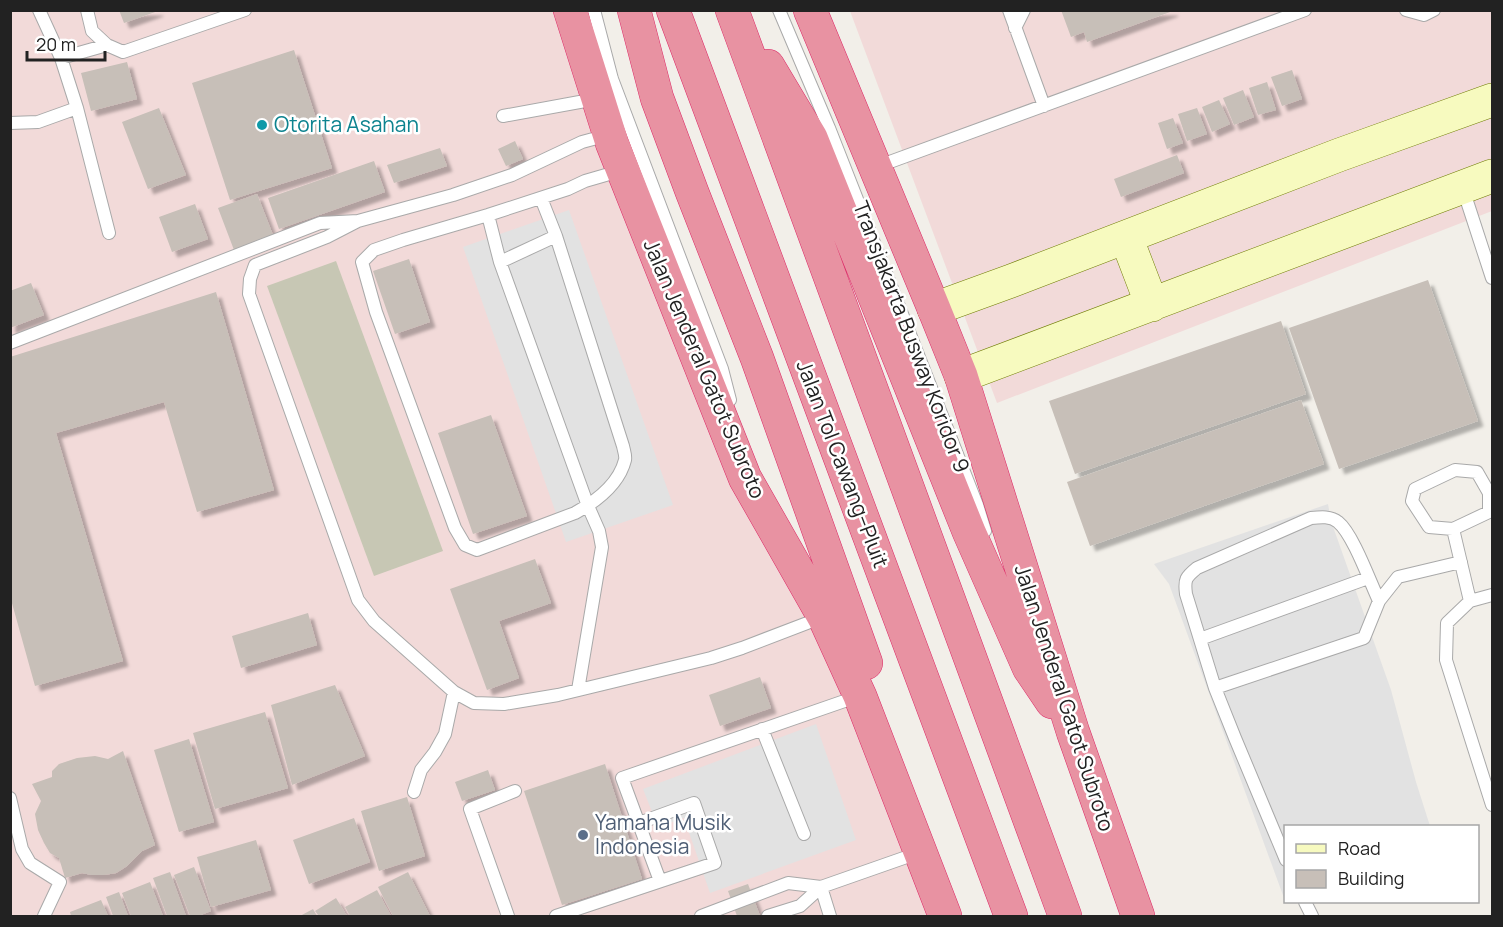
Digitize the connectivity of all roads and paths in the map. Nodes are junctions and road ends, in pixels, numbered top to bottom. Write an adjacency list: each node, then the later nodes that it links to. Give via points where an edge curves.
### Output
1 (39, 10): 18 (lane)
2 (87, 10): 17 (lane, via 92,31)
3 (245, 10): 17 (lane, via 123,52)
4 (570, 10): 19 (highway, Jalan Jenderal Gatot Subroto)
5 (594, 10): 42 (lane, via 612,79 722,369)
6 (634, 10): 78 (highway, via 657,98)
7 (673, 10): 79 (highway, Jalan Tol Cawang–Pluit)
8 (733, 10): 54 (highway, via 811,138 969,532); 80 (highway)
9 (779, 10): 45 (lane, Transjakarta Busway Koridor 9, via 830,128)
10 (810, 10): 26 (highway, Jalan Jenderal Gatot Subroto)
11 (1009, 10): 16 (lane)
12 (1024, 10): 16 (lane)
13 (1305, 10): 21 (lane)
14 (1406, 10): 15 (lane, via 1424,15)
15 (1434, 10)
16 (1016, 28): 21 (lane)
17 (107, 45): 18 (lane)
18 (61, 58): 22 (lane)
19 (598, 99): 23 (lane); 25 (highway, Jalan Jenderal Gatot Subroto)
20 (1492, 100): 35 (main road)
21 (1044, 106): 26 (lane)
22 (77, 108): 24 (lane, via 38,122); 33 (lane)
23 (503, 116)
24 (10, 123)
25 (609, 135): 27 (highway, Jalan Jenderal Gatot Subroto); 32 (lane, via 582,142 512,175)
26 (875, 168): 39 (highway, Jalan Jenderal Gatot Subroto)
27 (623, 170): 30 (lane); 42 (highway, Jalan Jenderal Gatot Subroto)
28 (1492, 176): 29 (main road)
29 (1462, 188): 37 (lane); 38 (main road)
30 (541, 198): 31 (lane); 34 (lane)
31 (488, 215): 36 (lane); 43 (lane, via 374,250 362,262 376,312 455,528 465,545 477,550)
32 (358, 221): 40 (lane, via 320,223); 57 (lane, via 255,264 249,294 358,600 374,621)
33 (109, 234)
34 (556, 236): 36 (lane); 43 (lane, via 626,459 618,476)
35 (1126, 237): 38 (main road); 39 (main road)
36 (500, 262): 43 (lane)
37 (1492, 278)
38 (1152, 305): 41 (main road)
39 (934, 309): 41 (highway, Jalan Jenderal Gatot Subroto)
40 (10, 343)
41 (961, 376): 60 (highway, Jalan Jenderal Gatot Subroto)
42 (745, 478): 52 (highway, Jalan Jenderal Gatot Subroto)
43 (588, 506): 56 (lane, via 602,547)
44 (1453, 529): 44 (lane, via 1489,512 1489,493 1477,472 1455,470 1415,489 1412,501 1430,527); 47 (lane)
45 (987, 538)
46 (994, 560): 54 (lane)
47 (1461, 562): 50 (lane, via 1398,577); 51 (lane)
48 (1368, 578): 50 (lane); 53 (lane); 53 (lane, via 1339,522 1311,518 1197,568 1187,576 1186,594)
49 (1492, 595): 51 (lane)
50 (1379, 601): 55 (lane, via 1364,638)
51 (1470, 601): 64 (lane, via 1447,622 1446,660)
52 (824, 617): 56 (lane, via 711,658); 58 (highway, Jalan Jenderal Gatot Subroto)
53 (1200, 639): 55 (lane)
54 (1029, 668): 60 (highway)
55 (1215, 688): 68 (lane)
56 (578, 690): 57 (lane, via 504,704 474,703)
57 (454, 692): 62 (lane, via 445,734 421,770)
58 (860, 696): 59 (lane); 67 (highway, Jalan Jenderal Gatot Subroto)
59 (762, 729): 65 (lane, via 622,778); 66 (lane)
60 (1073, 732): 81 (highway, Jalan Jenderal Gatot Subroto)
61 (515, 791): 72 (lane, via 470,809)
62 (414, 792)
63 (10, 798): 71 (lane, via 22,849 30,863 60,882)
64 (1492, 800)
65 (639, 824): 69 (lane); 69 (lane, via 694,803 716,862)
66 (804, 834)
67 (921, 852): 70 (lane); 77 (highway, Jalan Jenderal Gatot Subroto)
68 (1284, 855)
69 (660, 881): 73 (lane)
70 (821, 887): 74 (lane, via 788,883); 75 (lane, via 800,906); 76 (lane)
71 (44, 916)
72 (508, 916)
73 (556, 916)
74 (700, 916)
75 (768, 916)
76 (830, 916)
77 (945, 916)
78 (964, 916)
79 (1011, 916)
80 (1065, 916)
81 (1138, 916)

